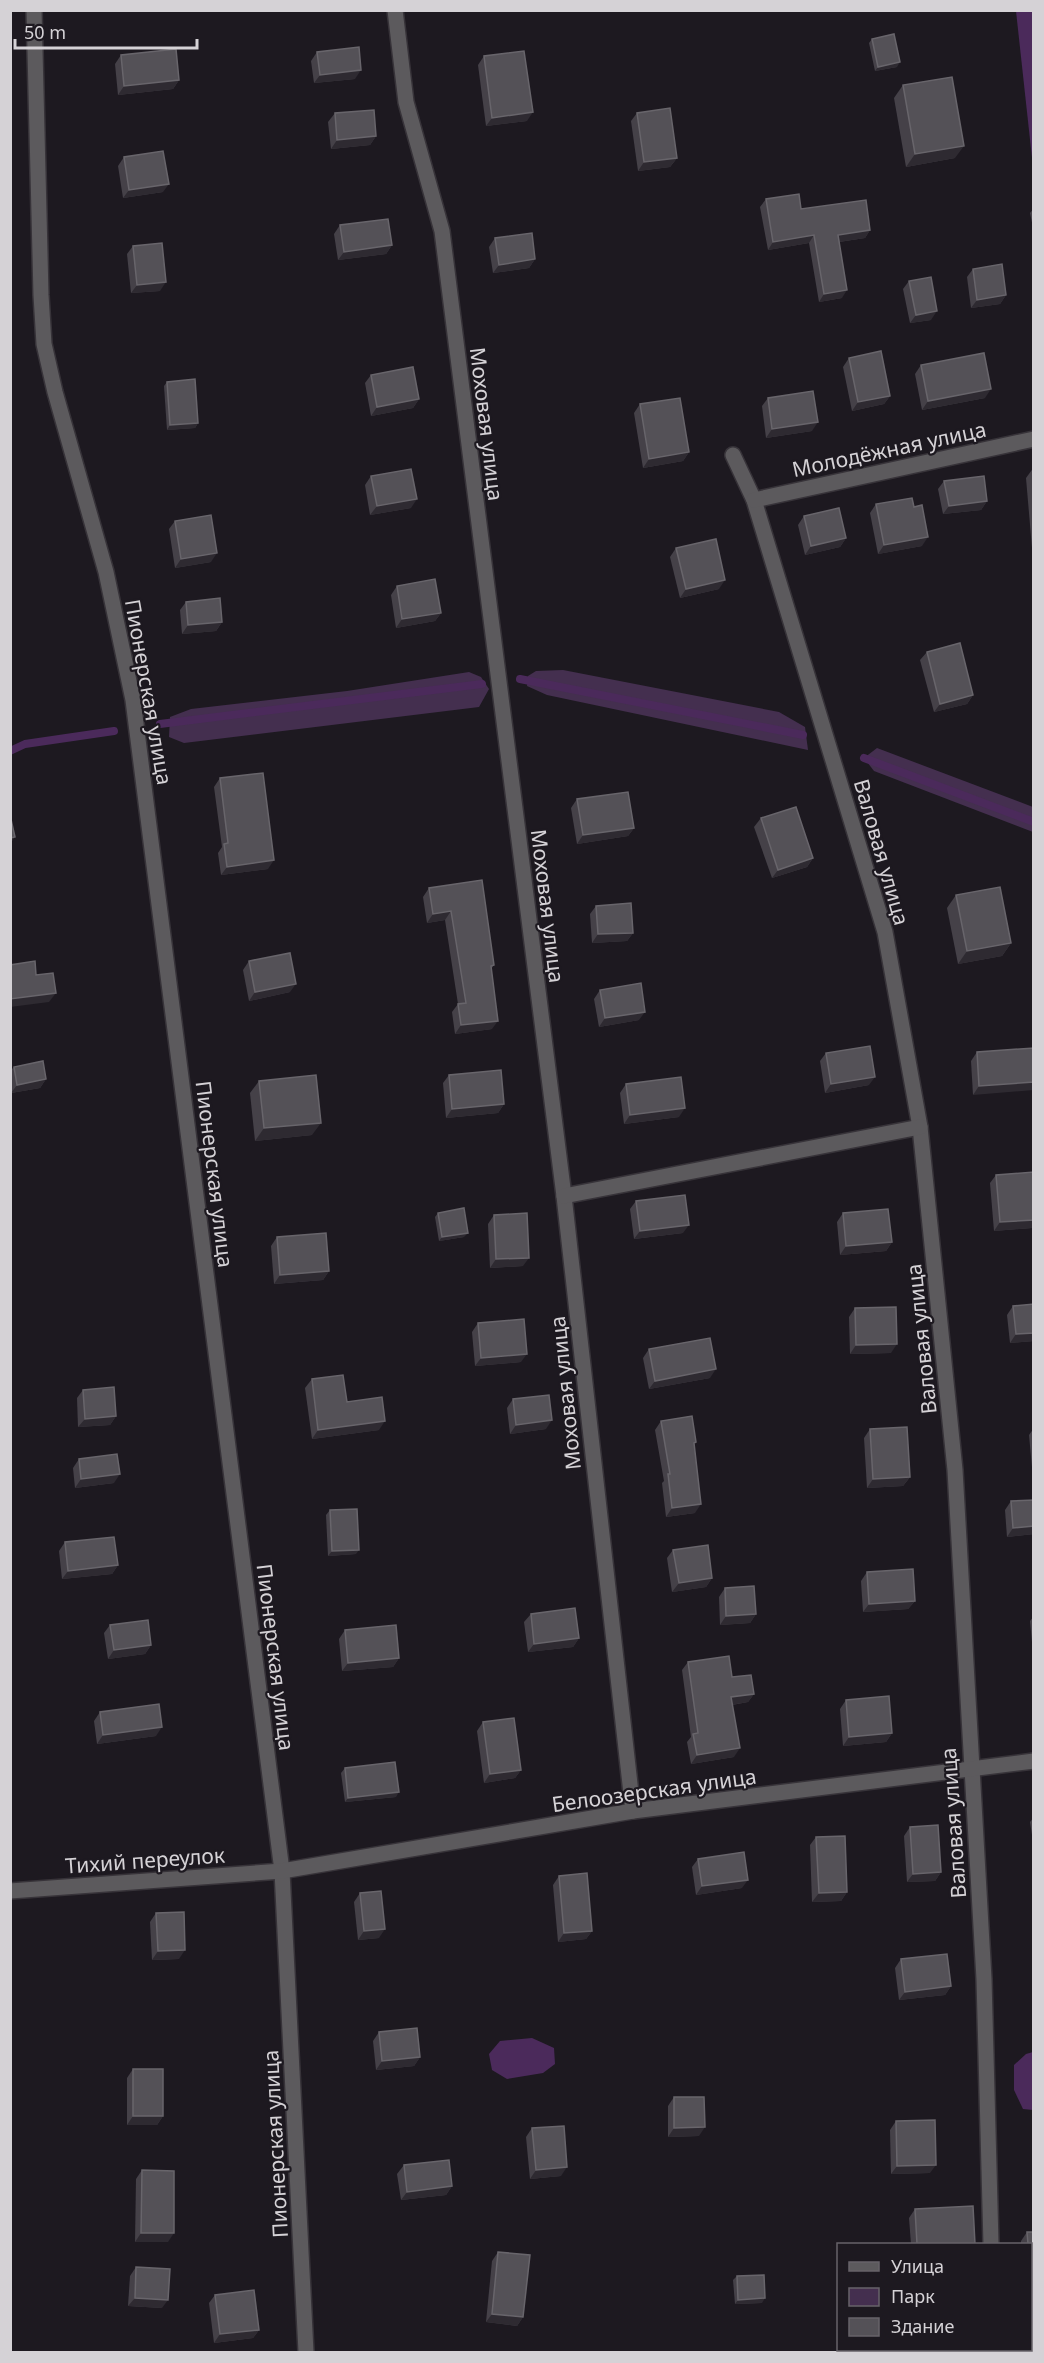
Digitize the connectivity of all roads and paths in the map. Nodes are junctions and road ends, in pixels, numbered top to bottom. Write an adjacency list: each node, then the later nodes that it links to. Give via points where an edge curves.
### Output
1 (34, 10): 11 (street, Пионерская улица, via 44,344 106,572 133,700)
2 (395, 10): 7 (street, Моховая улица, via 405,102 442,231)
3 (1034, 439): 5 (street, Молодёжная улица)
4 (733, 455): 5 (street, Валовая улица)
5 (754, 500): 6 (street, Валовая улица, via 885,932)
6 (920, 1127): 7 (street); 9 (street, Валовая улица, via 955,1470)
7 (564, 1196): 10 (street, Моховая улица)
8 (1034, 1761): 9 (street, Белоозерская улица)
9 (971, 1769): 10 (street, Белоозерская улица); 13 (street, Валовая улица, via 984,1978)
10 (633, 1811): 11 (street, Белоозерская улица)
11 (282, 1871): 12 (street, Тихий переулок); 14 (street, Пионерская улица)
12 (10, 1891)
13 (991, 2243)
14 (306, 2352)

